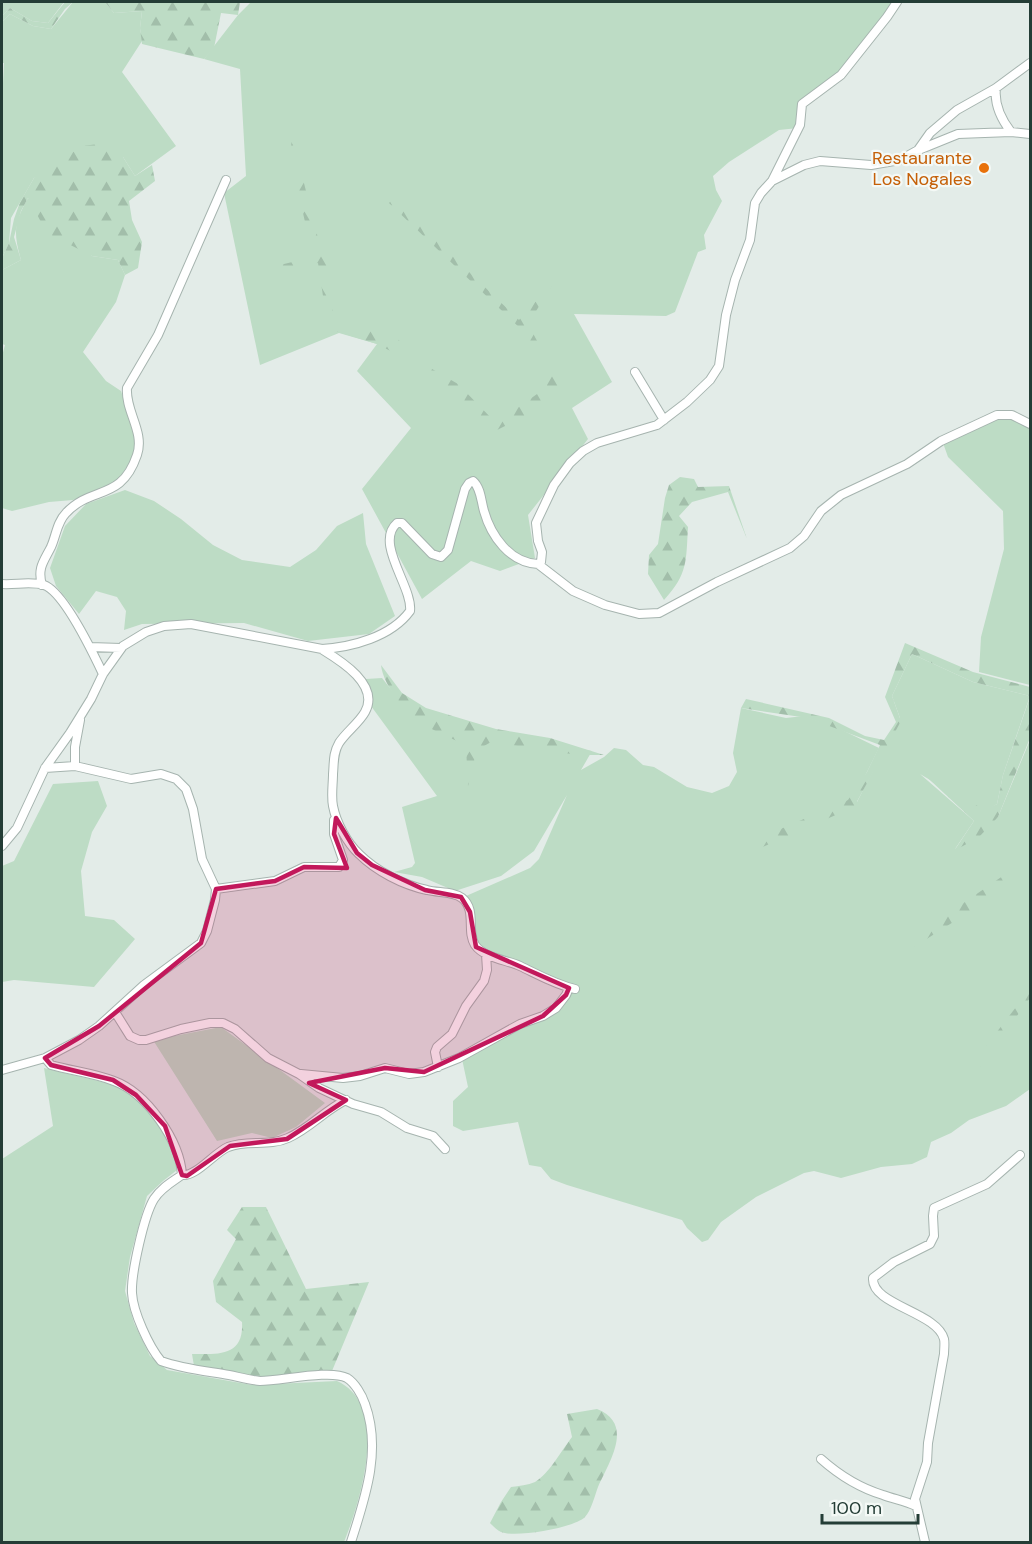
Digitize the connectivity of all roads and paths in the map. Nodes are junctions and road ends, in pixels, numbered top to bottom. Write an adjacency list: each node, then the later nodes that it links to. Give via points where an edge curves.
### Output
1 (897, 2): 8 (street, via 841,75 802,104 800,124)
2 (1030, 63): 3 (street)
3 (996, 88): 4 (street, via 1000,114); 6 (street, via 957,110 930,133)
4 (1011, 132): 5 (street); 6 (street, via 958,134)
5 (1030, 134)
6 (918, 150): 8 (street, via 887,164 820,161)
7 (226, 180): 14 (street, via 158,335 127,388 138,435 137,456 120,484 89,497 61,518 40,568)
8 (772, 181): 10 (street, via 755,203 750,240 726,315 719,366 710,380)
9 (635, 372): 10 (street)
10 (664, 420): 12 (street, via 597,443 570,463 554,485 536,523 542,558)
11 (1030, 424): 12 (street, via 1012,415 997,415 941,441 907,464 834,501 790,548 659,613 639,614 604,604 573,591)
12 (538, 564): 17 (street, via 514,556 501,545 473,481 465,489 448,550 441,557 432,554 402,523 393,526 391,553 411,604 406,617 361,644)
13 (2, 584): 14 (street)
14 (42, 585): 15 (street, via 65,605)
15 (90, 647): 16 (street); 18 (street)
16 (121, 648): 17 (street, via 146,632 191,624); 18 (street)
17 (322, 649): 22 (street, via 359,677 369,702 335,751)
18 (103, 674): 19 (street)
19 (81, 714): 20 (street); 21 (street)
20 (75, 766): 21 (street); 24 (street, via 131,779 161,774 176,779 186,789 202,859)
21 (45, 768): 23 (street, via 17,828)
22 (336, 818): 24 (street, via 334,834 343,860 339,867 304,867 275,881); 25 (street, via 357,853 372,865 425,890 461,897 470,912 476,947)
23 (2, 846)
24 (216, 889): 26 (street, via 201,943)
25 (486, 954): 28 (street, via 484,981 452,1034 437,1047); 28 (street, via 572,988 556,1008 543,1016)
26 (115, 1012): 27 (street, via 79,1040); 30 (street, via 130,1036 139,1040 223,1023 268,1058)
27 (45, 1058): 29 (street); 34 (street, via 51,1065 113,1080 136,1095 165,1126)
28 (438, 1067): 30 (street, via 416,1074 385,1068 343,1078)
29 (2, 1070)
30 (300, 1074): 31 (street)
31 (346, 1100): 32 (street, via 433,1136); 34 (street, via 287,1139 230,1146 195,1173)
32 (445, 1149)
33 (1020, 1155): 36 (street, via 987,1184 934,1208 934,1236 930,1244 873,1278 878,1292 927,1321 944,1340 927,1462)
34 (182, 1175): 37 (street, via 155,1198 146,1215 132,1294 146,1337 161,1361 184,1367 260,1381 335,1375 348,1378 362,1395 373,1438 363,1503)
35 (821, 1459): 36 (street, via 835,1472 873,1492)
36 (916, 1506): 38 (street)
37 (351, 1542)
38 (925, 1542)

